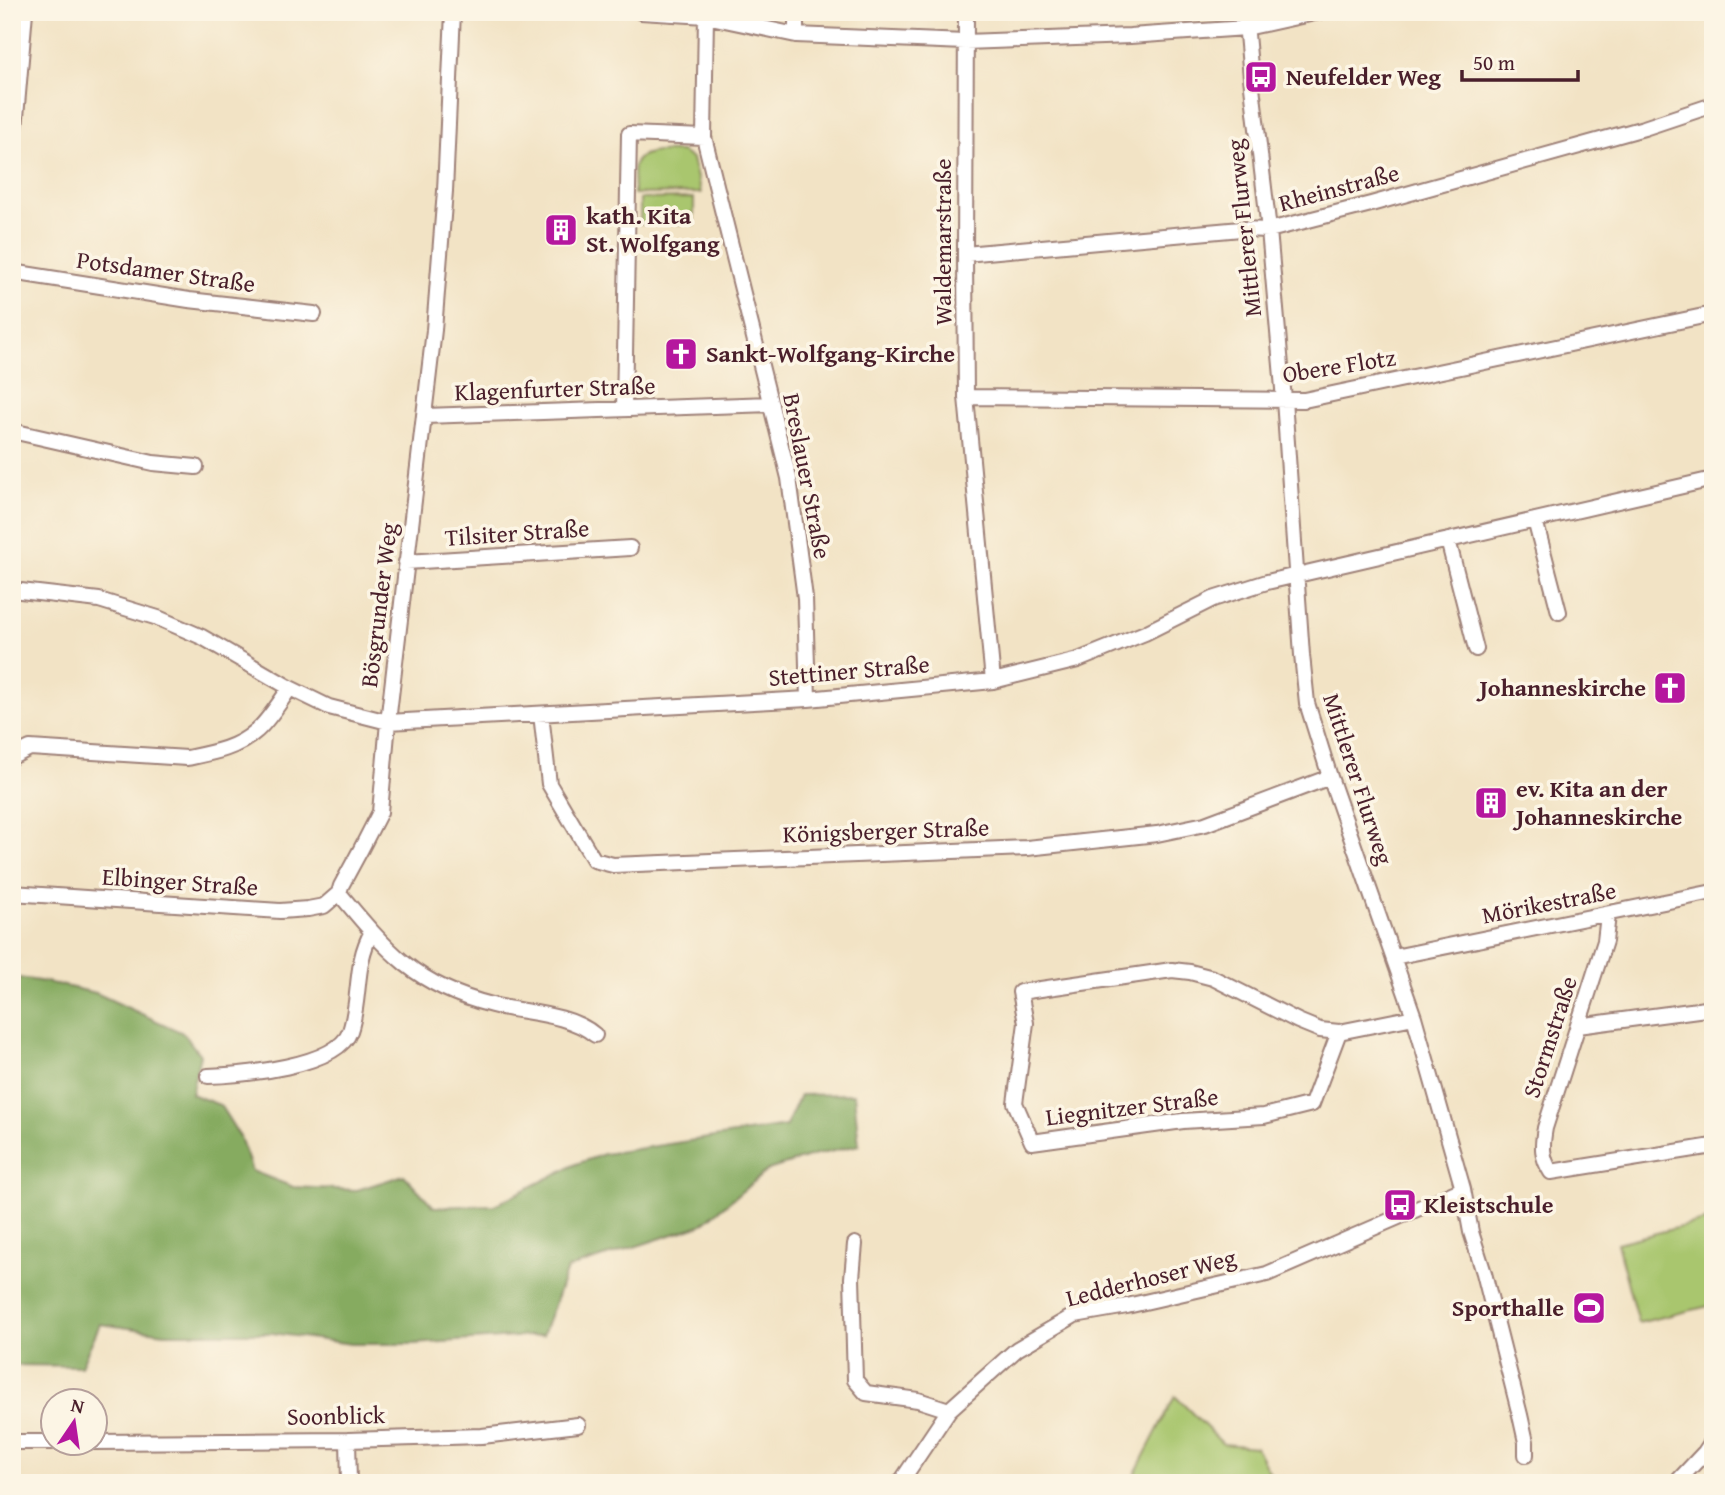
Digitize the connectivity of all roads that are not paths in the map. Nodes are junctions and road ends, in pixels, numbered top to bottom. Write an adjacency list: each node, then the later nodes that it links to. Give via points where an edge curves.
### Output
1 (25, 12): 15 (street)
2 (453, 12): 25 (street, Bösgrunder Weg, via 445,191)
3 (641, 12): 4 (street)
4 (648, 12): 9 (street)
5 (796, 12): 11 (street)
6 (966, 12): 12 (street, Waldemarstraße)
7 (1245, 12): 10 (street, Mittlerer Flurweg)
8 (1320, 12): 10 (street)
9 (706, 16): 11 (street); 14 (street, Breslauer Straße)
10 (1246, 28): 12 (street); 16 (street, Mittlerer Flurweg)
11 (796, 35): 12 (street)
12 (965, 42): 17 (street, Waldemarstraße)
13 (1713, 105): 16 (street, Rheinstraße)
14 (704, 137): 23 (street, Breslauer Straße); 24 (street, via 629,134)
15 (13, 157)
16 (1269, 230): 17 (street, Rheinstraße); 22 (street, Mittlerer Flurweg)
17 (965, 254): 21 (street, Waldemarstraße)
18 (12, 272): 19 (street, Potsdamer Straße)
19 (314, 314)
20 (1713, 314): 22 (street, Obere Flotz, via 1304,400)
21 (966, 397): 22 (street, Obere Flotz); 37 (street, Waldemarstraße)
22 (1284, 400): 33 (street, Mittlerer Flurweg)
23 (771, 404): 24 (street, Klagenfurter Straße); 39 (street, Breslauer Straße, via 789,478 805,598)
24 (624, 409): 25 (street, Klagenfurter Straße)
25 (425, 416): 32 (street, Bösgrunder Weg)
26 (12, 431): 27 (street, via 153,463)
27 (196, 467)
28 (1713, 479): 29 (street, Stettiner Straße)
29 (1535, 520): 30 (street, Stettiner Straße); 35 (street)
30 (1448, 540): 33 (street, Stettiner Straße); 36 (street)
31 (630, 548): 32 (street, Tilsiter Straße)
32 (406, 562): 41 (street, Bösgrunder Weg)
33 (1296, 576): 37 (street, Stettiner Straße, via 1213,599 1078,660); 43 (street, Mittlerer Flurweg, via 1307,703)
34 (12, 590): 38 (street, Stettiner Straße, via 99,600 158,618 202,637)
35 (1559, 612)
36 (1476, 649)
37 (993, 681): 39 (street, Stettiner Straße)
38 (290, 688): 41 (street, Stettiner Straße, via 329,707); 42 (street, via 257,732 232,747 207,754 187,758 30,748)
39 (808, 699): 40 (street, Stettiner Straße)
40 (541, 713): 41 (street, Stettiner Straße); 43 (street, Königsberger Straße, via 549,784 594,860 614,866 1027,848 1157,834 1205,824)
41 (388, 722): 46 (street, Bösgrunder Weg, via 380,811)
42 (12, 757)
43 (1330, 777): 49 (street, Mittlerer Flurweg)
44 (1713, 892): 47 (street, Mörikestraße)
45 (12, 893): 46 (street, Elbinger Straße, via 280,911 324,905)
46 (339, 893): 48 (street)
47 (1608, 915): 49 (street, Mörikestraße); 52 (street, Stormstraße, via 1605,941)
48 (372, 932): 54 (street, via 395,957 436,985 492,1005 577,1023); 55 (street, via 364,950 350,1031 343,1043 322,1056 265,1072)
49 (1394, 957): 51 (street, Mittlerer Flurweg)
50 (1713, 1008): 52 (street)
51 (1414, 1017): 53 (street); 57 (street, Mittlerer Flurweg)
52 (1578, 1026): 56 (street, Stormstraße, via 1543,1136 1542,1152 1551,1172)
53 (1339, 1032): 53 (street, Liegnitzer Straße, via 1312,1104 1264,1116 1183,1121 1031,1142 1015,1103 1026,1023 1020,992 1172,970 1191,972 1213,978 1320,1030)
54 (595, 1034)
55 (208, 1076)
56 (1713, 1146)
57 (1463, 1189): 59 (street, Ledderhoser Weg, via 1267,1274 1075,1315 1017,1349); 66 (street, Mittlerer Flurweg)
58 (855, 1244): 59 (street, via 855,1380 866,1393)
59 (949, 1410): 68 (street, Ledderhoser Weg)
60 (578, 1426): 61 (street, Soonblick, via 482,1436)
61 (348, 1440): 65 (street, Soonblick); 67 (street)
62 (1713, 1440): 69 (street)
63 (12, 1442): 64 (street)
64 (38, 1442)
65 (108, 1442)
66 (1526, 1455)
67 (349, 1483)
68 (900, 1483)
69 (1676, 1483)

